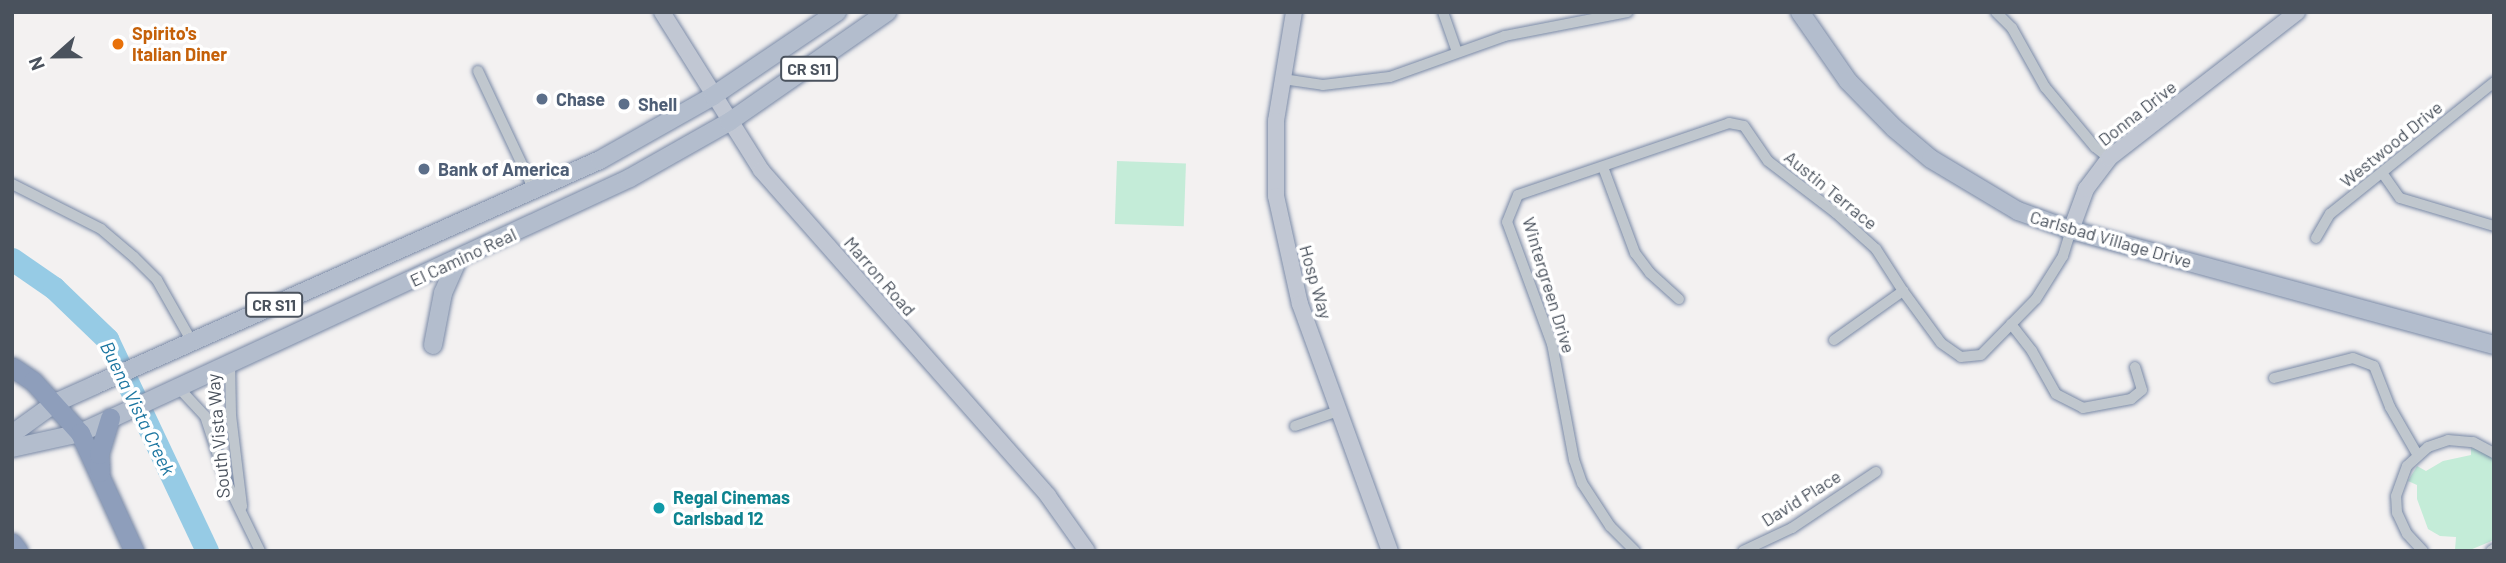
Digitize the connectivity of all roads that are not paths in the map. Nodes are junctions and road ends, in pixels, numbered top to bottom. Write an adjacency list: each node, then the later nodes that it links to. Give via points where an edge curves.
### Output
1 (662, 12): 16 (street, Marron Road)
2 (837, 12): 16 (main road, El Camino Real / CR S11)
3 (887, 12): 17 (main road, El Camino Real / CR S11)
4 (1294, 12): 14 (street, Hosp Way)
5 (1443, 12): 12 (street)
6 (1555, 12): 11 (street)
7 (1628, 12): 11 (street)
8 (1800, 12): 25 (main road, Carlsbad Village Drive, via 1848,81 1931,159 2008,206)
9 (1996, 12): 19 (street, via 2012,28 2045,87)
10 (2297, 12): 19 (street, Donna Drive)
11 (1558, 26): 12 (street, via 1505,36)
12 (1457, 52): 14 (street, via 1391,77 1323,85)
13 (478, 71): 23 (street)
14 (1283, 79): 41 (street, Hosp Way, via 1275,134 1276,196 1300,304)
15 (2494, 82): 21 (street, Westwood Drive)
16 (713, 96): 17 (street, Marron Road); 23 (main road, El Camino Real / CR S11, via 600,160)
17 (729, 122): 27 (main road, El Camino Real / CR S11, via 630,178); 56 (street, Marron Road, via 761,170 1048,496)
18 (1653, 150): 20 (street, Wintergreen Drive); 28 (street, Austin Terrace, via 1729,123 1744,126 1768,161 1875,249)
19 (2109, 158): 25 (street, Donna Drive, via 2086,189)
20 (1603, 167): 29 (street, via 1635,254); 58 (street, Wintergreen Drive, via 1518,195 1507,222 1552,344 1582,483 1610,526)
21 (2383, 174): 24 (street, via 2400,198); 26 (street, Westwood Drive, via 2329,214)
22 (12, 184): 31 (street, via 101,229 134,257 157,280)
23 (534, 190): 31 (main road, El Camino Real / CR S11)
24 (2494, 226)
25 (2071, 230): 30 (street, Donna Drive, via 2063,256 2036,299); 34 (main road, Carlsbad Village Drive)
26 (2316, 238)
27 (458, 259): 33 (main road, via 443,293); 35 (main road, El Camino Real / CR S11)
28 (1903, 291): 30 (street, Donna Drive, via 1941,343 1961,357 1981,355); 32 (street)
29 (1679, 299)
30 (2011, 324): 37 (street, via 2056,394 2082,408 2131,399 2142,390)
31 (191, 340): 40 (main road, El Camino Real / CR S11)
32 (1834, 340)
33 (433, 345)
34 (2494, 345)
35 (230, 361): 39 (main road, El Camino Real / CR S11); 51 (street, South Vista Way)
36 (12, 367): 40 (highway)
37 (2136, 367)
38 (2274, 378): 48 (street, via 2353,358 2374,366 2389,407)
39 (177, 386): 42 (main road, El Camino Real / CR S11); 51 (street, South Vista Way, via 205,416 227,483)
40 (55, 404): 44 (highway); 45 (main road, El Camino Real / CR S11)
41 (1338, 411): 43 (street); 57 (street, Hosp Way)
42 (110, 418): 44 (main road, El Camino Real / CR S11); 50 (highway, via 99,454)
43 (1295, 426)
44 (79, 433): 46 (main road, El Camino Real / CR S11); 50 (highway)
45 (12, 434)
46 (12, 447)
47 (2494, 453): 48 (street, via 2458,440 2437,443)
48 (2417, 454): 60 (street, via 2400,479 2396,496 2403,528)
49 (1875, 472): 59 (street, David Place, via 1792,528)
50 (100, 476): 54 (highway)
51 (242, 509): 55 (street, South Vista Way)
52 (12, 543): 53 (highway)
53 (18, 551)
54 (134, 551)
55 (260, 551)
56 (1087, 551)
57 (1390, 551)
58 (1635, 551)
59 (1744, 551)
60 (2423, 551)

